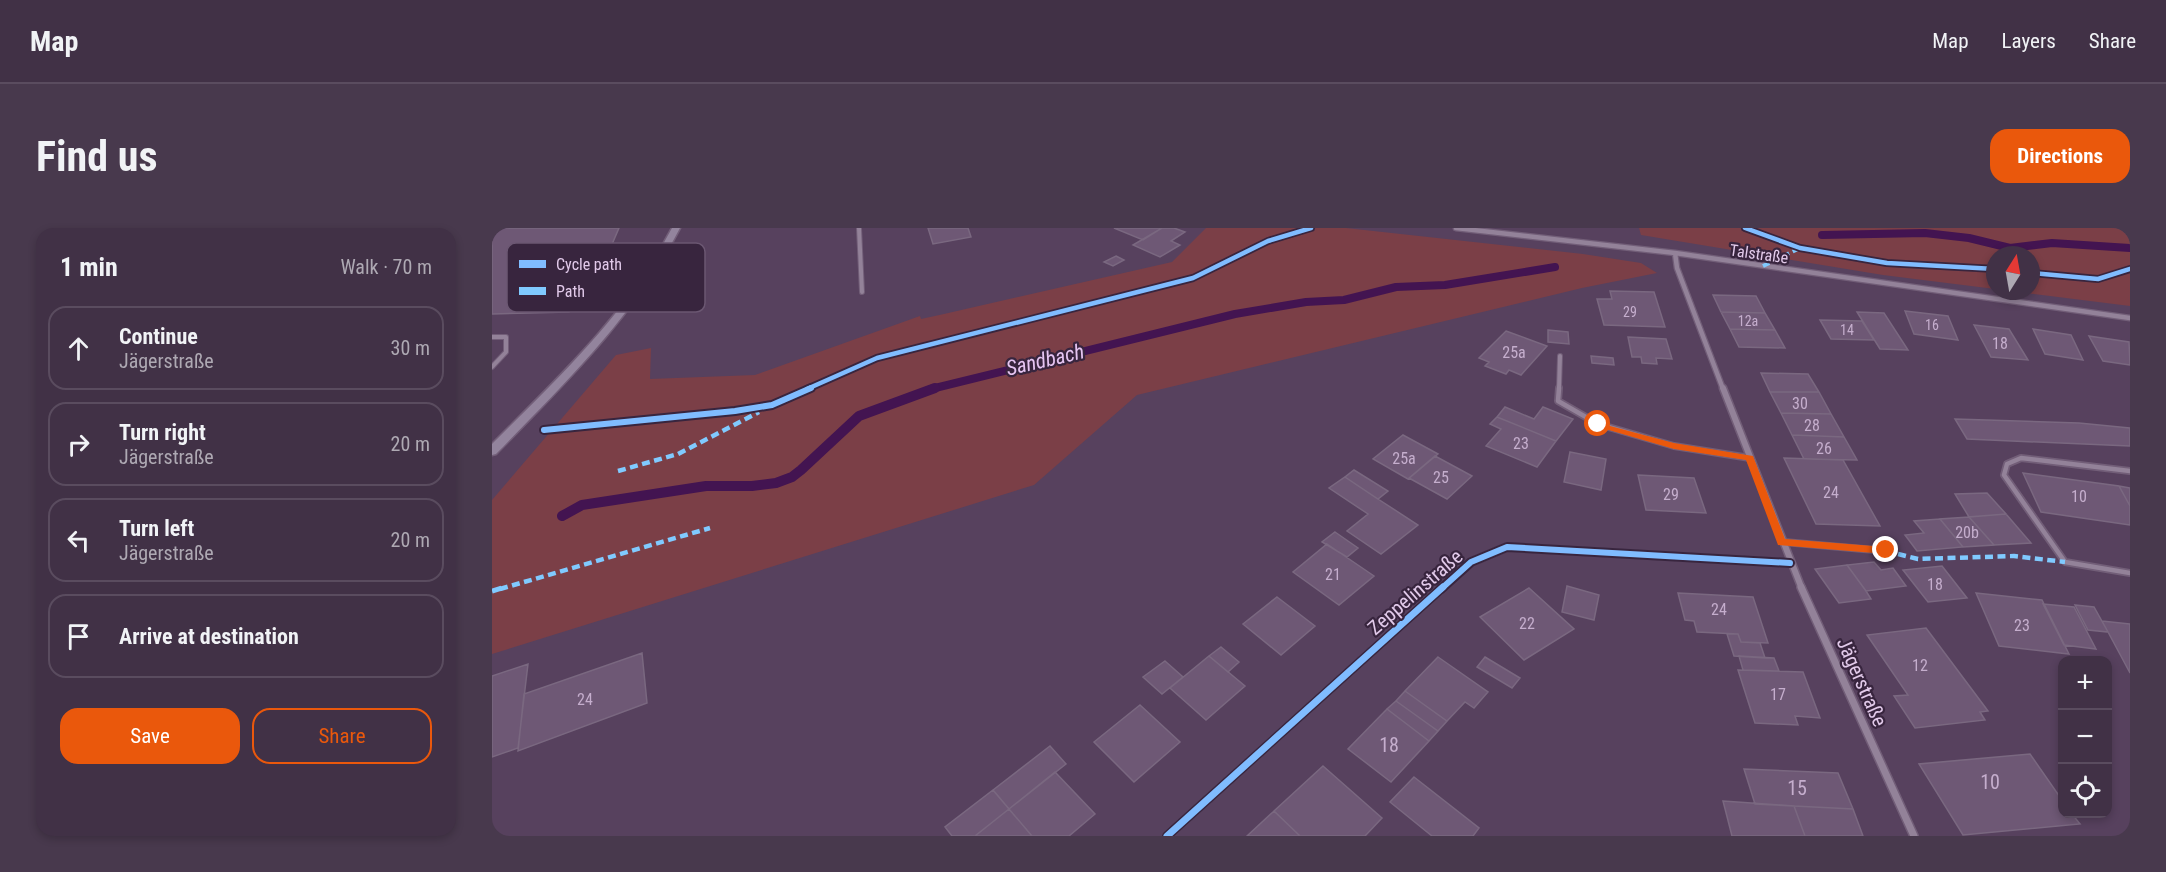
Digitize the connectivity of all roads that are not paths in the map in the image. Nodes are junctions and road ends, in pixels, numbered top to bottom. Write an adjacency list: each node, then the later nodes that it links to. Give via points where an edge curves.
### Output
1 (676, 228): 4 (main road)
2 (859, 228): 6 (lane)
3 (1456, 228): 5 (street, Talstraße)
4 (668, 243)
5 (1675, 253): 8 (street, Talstraße); 13 (street, Jägerstraße, via 1677,268)
6 (862, 292)
7 (624, 312): 12 (main road)
8 (2130, 318)
9 (492, 337): 11 (lane, via 506,337 506,352)
10 (1560, 356): 13 (lane, via 1558,401 1598,424 1674,446)
11 (492, 367)
12 (492, 451)
13 (1750, 458): 15 (street, Jägerstraße)
14 (2130, 471): 18 (lane, via 2021,458 2007,464 2004,475 2065,562)
15 (1781, 542): 16 (lane); 17 (street, Jägerstraße)
16 (1886, 550)
17 (1790, 563): 19 (street, Zeppelinstraße, via 1507,547 1471,562); 20 (street, Jägerstraße)
18 (2130, 573)
19 (1167, 836)
20 (1914, 836)

